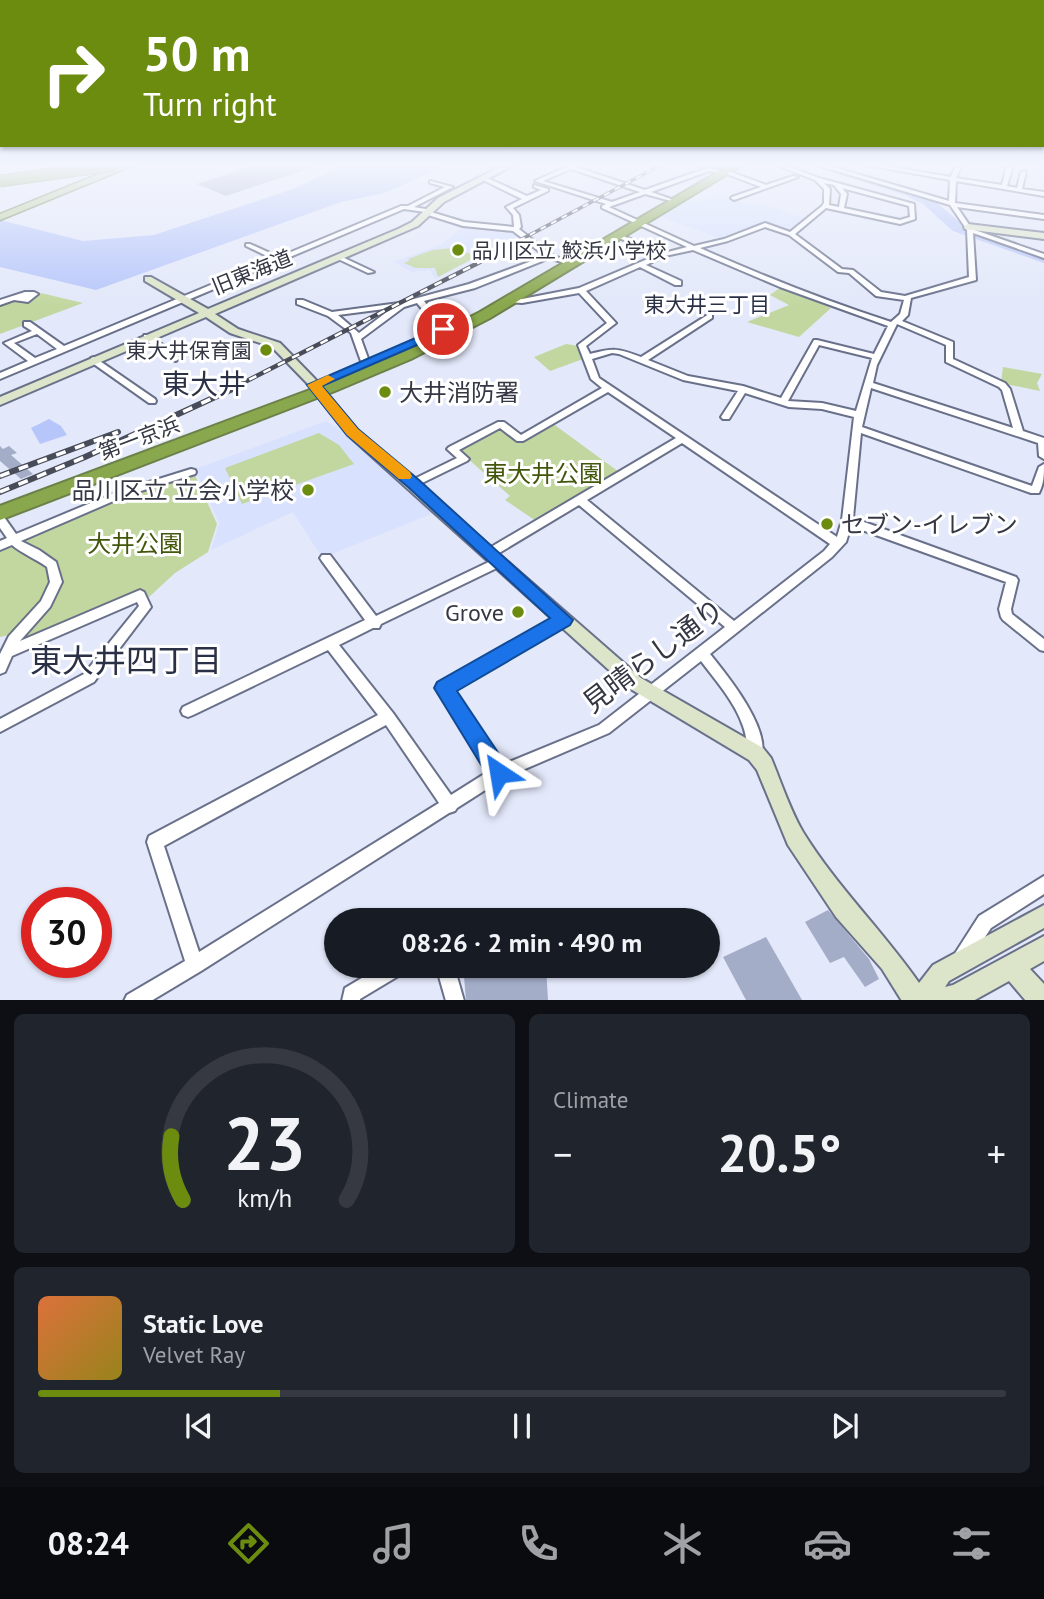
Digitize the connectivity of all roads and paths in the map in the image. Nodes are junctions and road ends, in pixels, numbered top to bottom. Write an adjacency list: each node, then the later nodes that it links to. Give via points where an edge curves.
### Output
1 (391, 212): 24 (street)
2 (428, 212): 14 (street, via 463,224); 23 (street, 旧東海道, via 415,224)
3 (512, 212): 14 (street, via 518,221)
4 (614, 212): 13 (street)
5 (652, 212): 13 (highway, 第一京浜)
6 (654, 212): 13 (highway, 第一京浜)
7 (818, 212): 16 (street)
8 (849, 212): 9 (street, via 900,222 913,218)
9 (913, 212)
10 (958, 212): 15 (street)
11 (1007, 212): 12 (street)
12 (1044, 217)
13 (637, 222): 17 (highway, 第一京浜); 20 (street); 25 (highway, 第一京浜)
14 (515, 229): 25 (street)
15 (969, 231): 18 (street); 22 (street); 33 (street, via 973,278)
16 (791, 234): 20 (street, via 765,225); 33 (street, via 879,294)
17 (619, 236): 21 (street); 25 (highway, 第一京浜)
18 (1044, 236)
19 (248, 245): 24 (street)
20 (691, 248): 21 (street); 42 (street, via 830,305)
21 (663, 255): 26 (street)
22 (1044, 256)
23 (338, 257): 27 (street); 39 (street, 旧東海道)
24 (278, 260): 32 (street)
25 (562, 260): 34 (street); 35 (highway, 第一京浜); 44 (highway, 第一京浜)
26 (640, 265): 29 (street); 30 (street)
27 (370, 272)
28 (148, 279): 32 (street)
29 (678, 283)
30 (581, 290): 35 (street); 51 (street, via 612,323 582,345)
31 (14, 298): 37 (street)
32 (184, 298): 39 (street); 48 (street)
33 (907, 299): 42 (street, 見晴らし通り, via 904,315)
34 (419, 300): 38 (street); 44 (street)
35 (510, 300): 58 (highway, 第一京浜, via 407,356)
36 (300, 302): 40 (street)
37 (0, 303)
38 (401, 305): 40 (street); 47 (street)
39 (205, 312): 46 (street, 旧東海道); 58 (street, via 234,331 276,345)
40 (331, 314): 47 (street)
41 (709, 316): 52 (street)
42 (894, 323): 49 (street, 見晴らし通り); 67 (street, via 950,344 949,360 1006,388)
43 (27, 324): 45 (street)
44 (443, 329): 55 (highway, 第一京浜)
45 (38, 331): 48 (street); 54 (street, via 8,343)
46 (147, 337): 50 (street); 53 (street, 旧東海道)
47 (357, 338): 55 (street)
48 (63, 349): 54 (street)
49 (876, 357): 57 (street, 見晴らし通り); 63 (street, via 817,342)
50 (176, 358)
51 (586, 358): 52 (street, via 612,351); 59 (street, via 595,379)
52 (643, 359): 60 (street, via 686,379)
53 (94, 360): 61 (street, 旧東海道); 62 (street)
54 (34, 362): 56 (street)
55 (366, 364): 58 (highway, 第一京浜)
56 (1, 375)
57 (868, 384): 64 (street, 見晴らし通り); 67 (street)
58 (316, 388): 72 (street, via 352,432); 74 (highway, 第一京浜); 75 (highway, 第一京浜)
59 (608, 388): 68 (street); 72 (street, via 520,439 501,424 453,449 464,459)
60 (743, 390): 63 (street); 65 (street)
61 (0, 401)
62 (152, 401)
63 (783, 402): 64 (street)
64 (859, 415): 66 (street, 見晴らし通り)
65 (726, 417)
66 (857, 428): 70 (street, via 1035,491); 77 (street, 見晴らし通り)
67 (1019, 434): 69 (street, via 1043,441)
68 (683, 438): 73 (street); 79 (street)
69 (1044, 456)
70 (1044, 467)
71 (191, 472): 78 (street, via 121,494)
72 (414, 483): 82 (street)
73 (580, 500): 82 (street); 85 (street)
74 (0, 503)
75 (0, 513)
76 (0, 520): 78 (street)
77 (847, 520): 79 (street, 見晴らし通り); 87 (street, via 1012,580 1007,617)
78 (14, 540): 80 (street); 88 (street, via 52,565 56,582 46,604 13,640)
79 (838, 544): 85 (street, 見晴らし通り)
80 (0, 546)
81 (326, 558): 84 (street)
82 (495, 558): 83 (street); 84 (street)
83 (564, 620): 91 (street); 96 (street, via 444,688)
84 (375, 624): 86 (street)
85 (733, 627): 89 (street, 見晴らし通り)
86 (331, 644): 92 (street); 93 (street)
87 (1044, 646)
88 (8, 652): 90 (street); 94 (street, via 140,595 145,607 89,678)
89 (702, 653): 91 (street, 見晴らし通り); 95 (street, via 741,704)
90 (0, 668)
91 (649, 693): 95 (street); 96 (street, 見晴らし通り, via 604,729)
92 (188, 711)
93 (388, 717): 97 (street); 103 (street, via 156,842)
94 (0, 726)
95 (756, 754): 110 (street, via 795,838 844,909)
96 (499, 773): 97 (street, 見晴らし通り)
97 (450, 806): 103 (street, 見晴らし通り)
98 (1044, 884): 101 (street, via 985,922)
99 (1044, 916): 101 (street)
100 (1044, 948): 104 (street)
101 (957, 963): 110 (street, via 941,973)
102 (1044, 963): 104 (street)
103 (195, 965): 107 (street, 見晴らし通り)
104 (1015, 965): 111 (street, via 956,997); 112 (street)
105 (378, 978): 108 (street, via 351,994)
106 (449, 978): 109 (street)
107 (133, 1000)
108 (351, 1000)
109 (455, 1000)
110 (918, 1000)
111 (931, 1000)
112 (1043, 1000)

